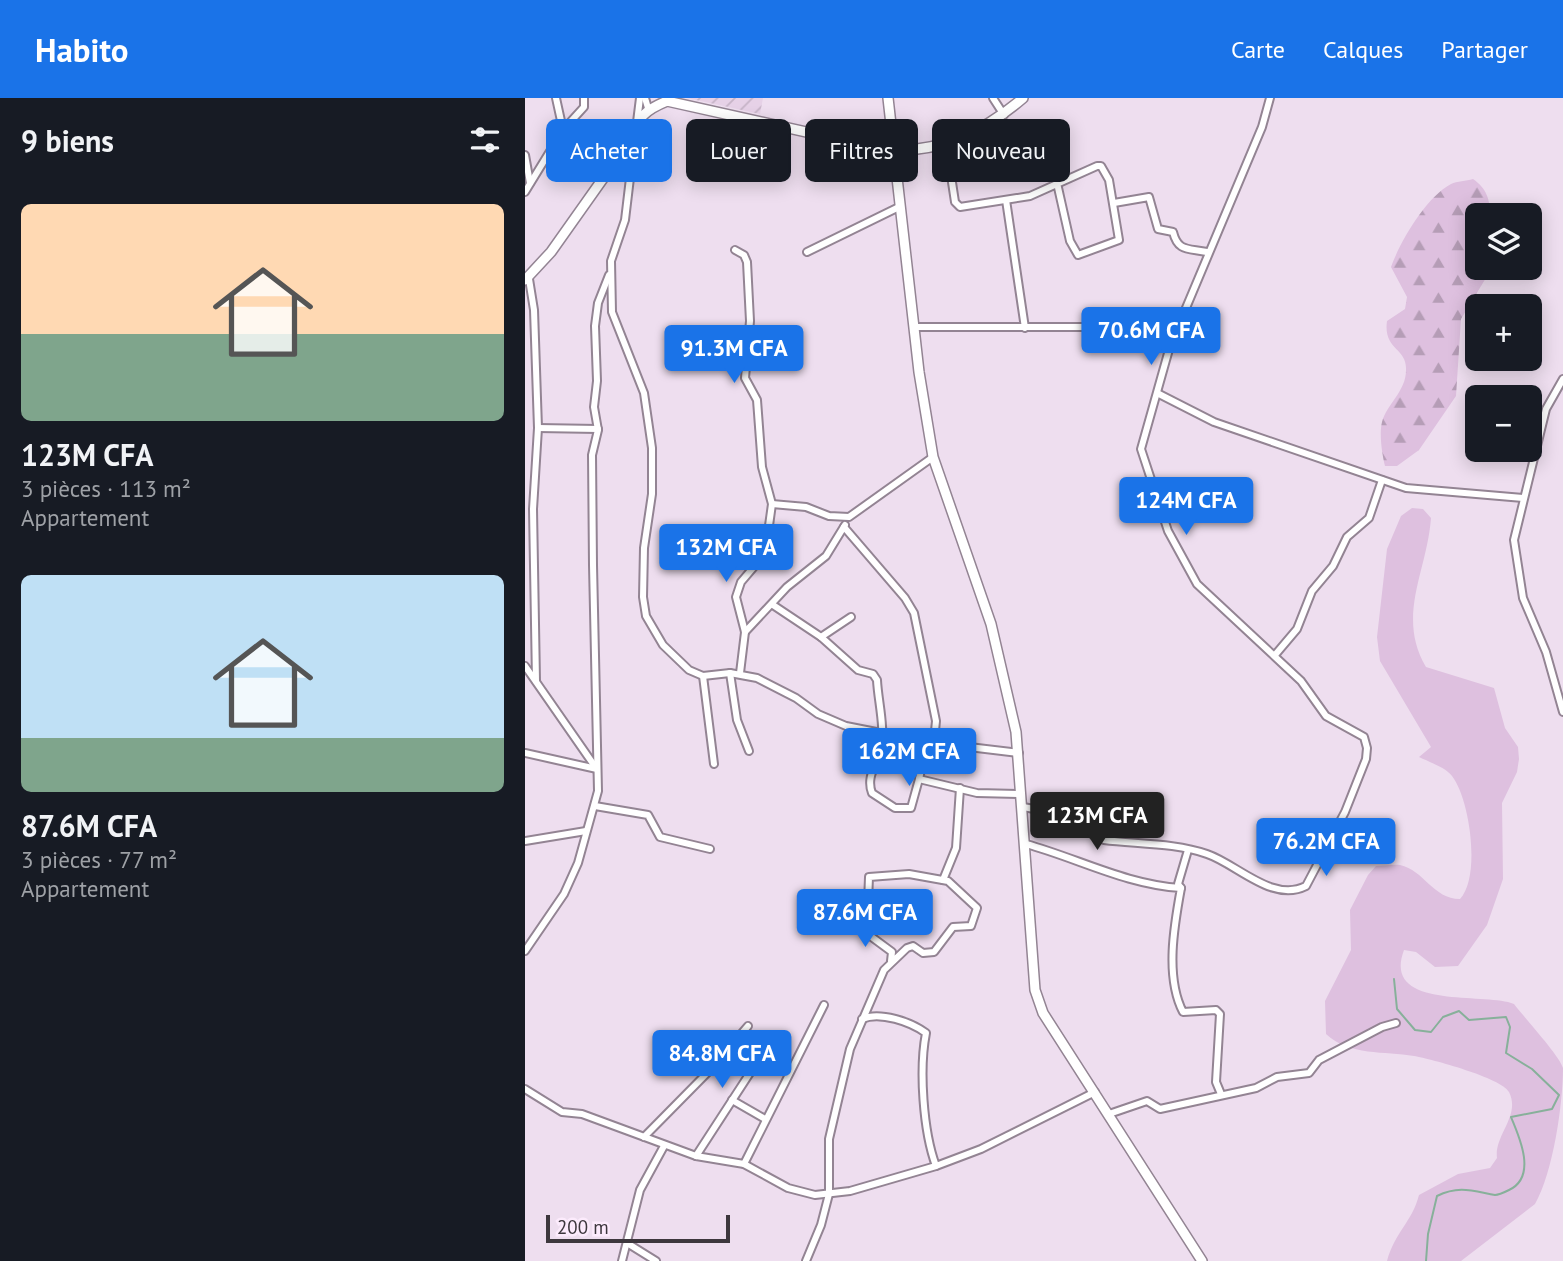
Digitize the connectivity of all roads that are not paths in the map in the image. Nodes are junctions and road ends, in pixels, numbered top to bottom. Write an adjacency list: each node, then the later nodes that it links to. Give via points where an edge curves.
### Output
1 (557, 98): 11 (street)
2 (584, 98): 12 (street, via 584,107)
3 (640, 98): 13 (street)
4 (645, 98): 9 (street)
5 (888, 98): 14 (street)
6 (993, 98): 10 (street)
7 (1023, 98): 10 (street)
8 (1270, 98): 31 (street, via 1262,127)
9 (648, 108): 13 (street); 16 (street, via 675,102)
10 (1004, 115): 15 (street)
11 (561, 119)
12 (573, 119)
13 (638, 119)
14 (890, 119)
15 (998, 119)
16 (805, 131)
17 (525, 155): 23 (street)
18 (546, 157): 23 (street)
19 (599, 182): 33 (street)
20 (630, 182): 32 (street, via 625,220)
21 (896, 182): 28 (street)
22 (953, 182): 26 (street, via 957,205)
23 (530, 183): 25 (street)
24 (1057, 183): 26 (street, via 1030,196); 27 (street, via 1101,166); 27 (street, via 1070,241 1080,256 1119,240)
25 (525, 192)
26 (1006, 200): 36 (street)
27 (1114, 203): 31 (street, via 1149,197 1158,229 1173,232 1179,246)
28 (899, 207): 30 (street); 35 (street)
29 (735, 250): 45 (street, via 744,254 747,262 750,321 745,378 757,400 762,467)
30 (807, 252)
31 (1207, 252): 37 (street)
32 (611, 261): 41 (street, via 595,326); 56 (street, via 612,312 644,393 652,448 652,495 644,548 645,611 663,646)
33 (527, 279): 34 (street)
34 (528, 291): 40 (street)
35 (915, 327): 36 (street); 42 (street)
36 (1025, 328): 37 (street, via 1102,328)
37 (1170, 346): 39 (street)
38 (1563, 379): 44 (street, via 1545,410)
39 (1159, 394): 43 (street, via 1214,422); 52 (street, via 1141,449 1168,531 1197,584)
40 (538, 428): 41 (street); 57 (street, via 533,509)
41 (598, 429): 65 (street, via 592,455)
42 (933, 457): 46 (street); 63 (street, via 991,624)
43 (1382, 480): 44 (street, via 1406,488); 52 (street, via 1369,518 1347,537 1333,566 1312,591 1297,629)
44 (1523, 498): 58 (street, via 1514,540 1516,564 1523,598 1546,652)
45 (772, 505): 46 (street); 50 (street, via 767,540 736,597)
46 (849, 517): 47 (street)
47 (844, 527): 48 (street, via 826,556 787,587); 60 (street, via 914,613 936,721)
48 (773, 605): 50 (street); 51 (street)
49 (851, 617): 51 (street)
50 (745, 632): 55 (street)
51 (821, 637): 59 (street, via 858,670 877,680)
52 (1275, 655): 75 (street, via 1315,696 1326,716 1366,741 1366,759 1345,812 1306,886 1300,889 1261,884 1229,863)
53 (525, 666): 57 (street)
54 (730, 673): 55 (street); 56 (street); 61 (street, via 737,720)
55 (740, 673): 59 (street, via 796,698 830,720)
56 (703, 677): 64 (street)
57 (536, 681): 65 (street)
58 (1563, 712)
59 (882, 731): 60 (street); 66 (street, via 881,750 870,776 872,793 905,810 914,803)
60 (927, 742): 63 (street); 66 (street)
61 (749, 751)
62 (525, 753): 65 (street)
63 (1019, 753): 68 (street)
64 (714, 764)
65 (597, 769): 69 (street)
66 (919, 779): 67 (street)
67 (960, 788): 68 (street); 76 (street, via 956,848)
68 (1022, 794): 70 (street)
69 (595, 806): 71 (street); 74 (street, via 647,815 660,837)
70 (1023, 807): 73 (street); 75 (street, via 1083,818 1093,835 1104,840)
71 (586, 831): 72 (street); 78 (street, via 563,894)
72 (525, 841)
73 (1026, 844): 77 (street, via 1073,862); 86 (street, via 1035,990 1044,1013)
74 (710, 849)
75 (1188, 850): 77 (street, via 1178,884)
76 (943, 880): 79 (street, via 977,908 973,924 953,927 934,952 923,953 910,946); 79 (street, via 909,874 869,877 867,929 892,952)
77 (1181, 888): 87 (street, via 1173,969 1177,995 1183,1012 1216,1010 1220,1014 1216,1083)
78 (525, 951)
79 (891, 961): 81 (street)
80 (824, 1005): 90 (street)
81 (862, 1019): 95 (street, via 873,1014 914,1024 926,1033 925,1108); 96 (street, via 850,1049 829,1139)
82 (1396, 1023): 87 (street, via 1319,1060 1309,1073 1277,1077 1256,1088)
83 (748, 1026): 91 (street)
84 (772, 1038): 88 (street)
85 (525, 1089): 91 (street, via 562,1112 582,1114)
86 (1095, 1092): 89 (street); 95 (street, via 981,1149)
87 (1221, 1094): 89 (street, via 1160,1109 1144,1102)
88 (732, 1100): 90 (street); 93 (street)
89 (1109, 1114): 103 (street)
90 (765, 1119): 94 (street)
91 (644, 1137): 92 (street)
92 (664, 1146): 93 (street); 97 (street, via 641,1190)
93 (696, 1156): 94 (street)
94 (744, 1164): 96 (street, via 804,1193)
95 (936, 1166): 96 (street)
96 (829, 1194): 100 (street)
97 (629, 1228): 98 (street); 99 (street)
98 (627, 1243): 99 (street); 101 (street)
99 (635, 1246): 102 (street)
100 (805, 1260)
101 (622, 1261)
102 (656, 1261)
103 (1202, 1261)

